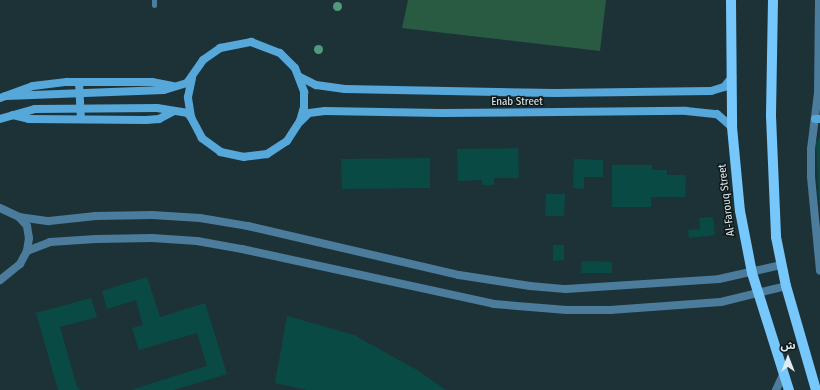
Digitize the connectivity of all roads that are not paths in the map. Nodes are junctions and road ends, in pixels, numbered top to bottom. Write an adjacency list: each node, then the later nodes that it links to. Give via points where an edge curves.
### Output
1 (731, 0): 5 (main road, Al-Farouq Street)
2 (773, 0): 23 (main road, via 772,181 776,238)
3 (819, 0): 17 (street)
4 (300, 77): 5 (street, Enab Street, via 316,85 345,89 555,94 711,91 724,87); 6 (street, via 280,53 261,44 240,42 211,53); 18 (street, via 304,107)
5 (732, 77): 19 (main road, Al-Farouq Street)
6 (192, 78): 8 (street, via 187,83); 14 (street, via 188,97)
7 (79, 82): 8 (street, via 152,82); 9 (street); 10 (street, via 33,86)
8 (175, 86): 9 (street, via 143,92)
9 (80, 94): 10 (street); 11 (street)
10 (3, 97)
11 (80, 110): 12 (street, via 157,108); 13 (street, via 35,109); 16 (street)
12 (172, 112): 14 (street, via 187,113); 16 (street, via 159,119)
13 (10, 114): 15 (street); 16 (street, via 29,119)
14 (191, 117): 18 (street, via 195,128 211,146 227,154 244,157 267,154 278,148 287,141)
15 (0, 119)
16 (81, 119)
17 (817, 119): 24 (street, via 811,177)
18 (300, 121): 19 (street, Enab Street, via 309,113 325,111 686,111 717,114)
19 (732, 127): 25 (main road, Al-Farouq Street, via 740,211)
20 (0, 208): 21 (street)
21 (19, 217): 22 (street, via 26,226 29,238); 25 (street, via 49,221 96,216 152,215 200,218 248,226 459,275 538,286 610,287 719,279)
22 (27, 251): 26 (street, via 20,264); 28 (street, via 50,242 96,239 152,238 197,241 456,296 528,308 610,310 721,302)
23 (781, 265): 25 (street); 27 (main road)
24 (820, 271)
25 (752, 273): 28 (main road, Al-Farouq Street)
26 (0, 280)
27 (786, 286): 28 (street); 32 (main road)
28 (759, 294): 29 (main road, Al-Farouq Street)
29 (784, 373): 30 (street); 31 (main road, Al-Farouq Street)
30 (776, 390)
31 (789, 390)
32 (816, 390)

